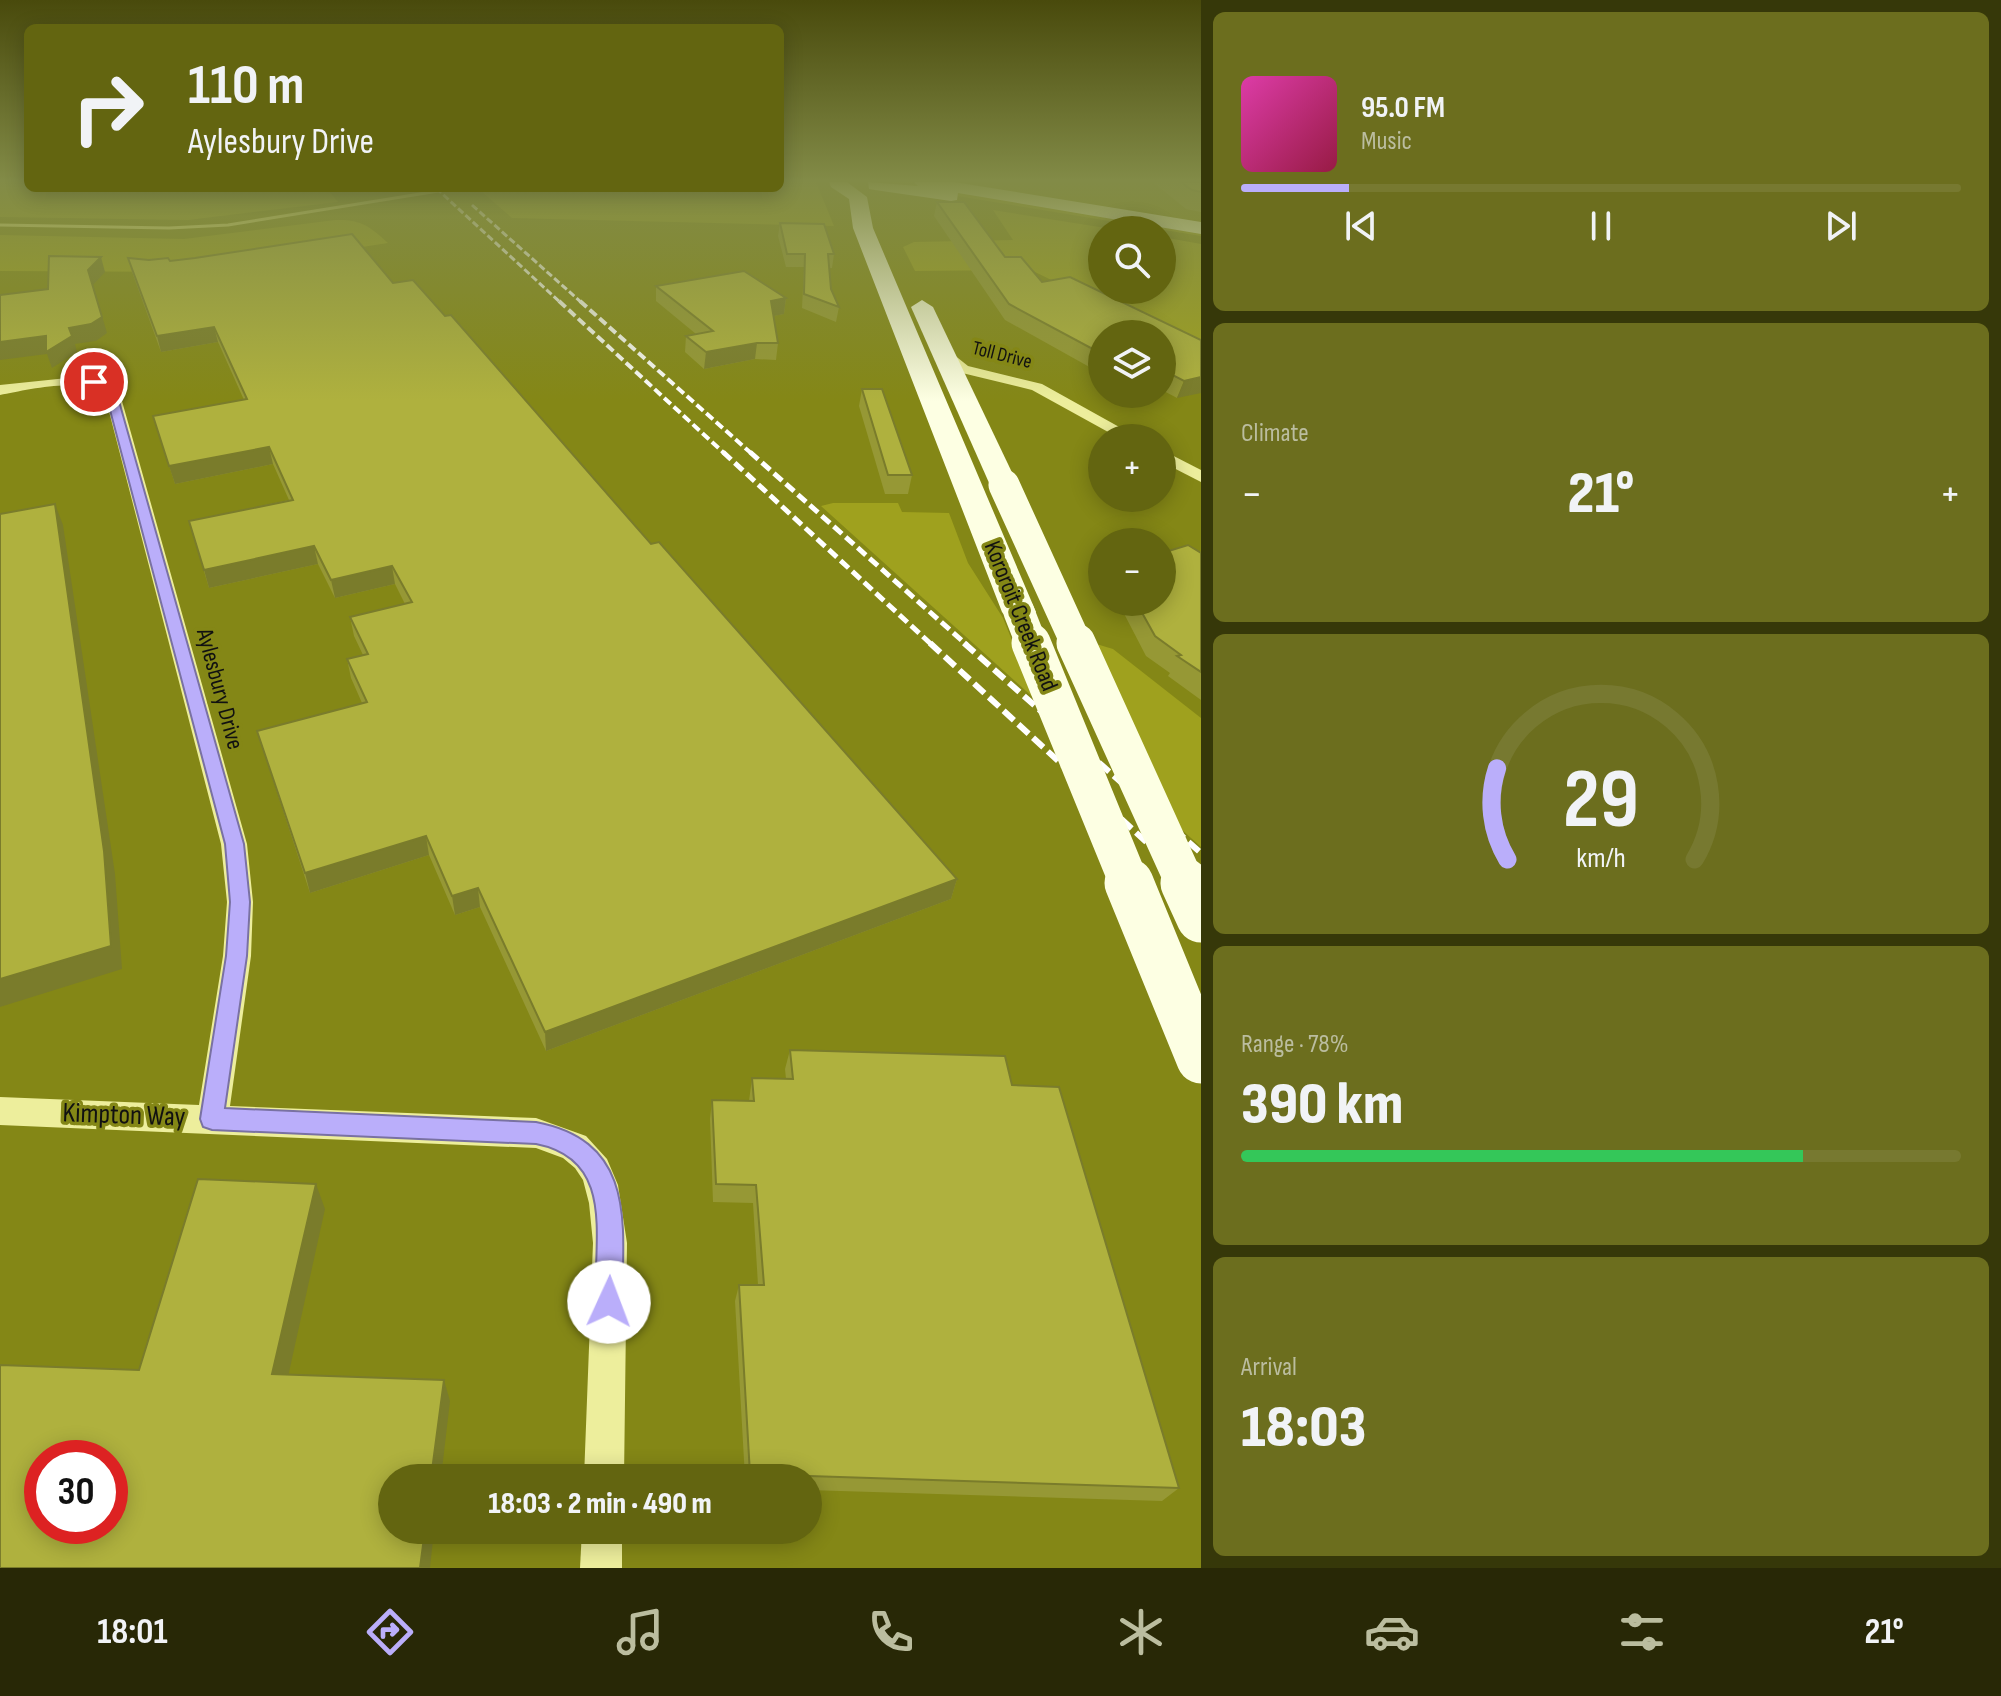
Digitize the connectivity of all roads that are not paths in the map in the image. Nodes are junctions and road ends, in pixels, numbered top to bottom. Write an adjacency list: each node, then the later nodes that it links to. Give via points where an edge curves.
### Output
1 (876, 255): 10 (main road, Kororoit Creek Road)
2 (903, 268): 3 (main road, Kororoit Creek Road)
3 (943, 350): 5 (street, Toll Drive, via 963,369); 6 (main road, Kororoit Creek Road)
4 (0, 390): 14 (street, Aylesbury Drive, via 86,381 104,385 112,394 234,844 240,902 237,956)
5 (1055, 395): 6 (street, Toll Drive, via 995,389 967,400); 7 (street, Toll Drive)
6 (969, 408): 10 (main road, Kororoit Creek Road)
7 (1106, 424)
8 (1176, 463): 9 (street)
9 (1201, 477)
10 (986, 485): 11 (main road, Kororoit Creek Road, bridge); 12 (main road, Kororoit Creek Road, bridge)
11 (1201, 918)
12 (1201, 1059)
13 (0, 1111): 14 (street, Kimpton Way)
14 (212, 1119): 15 (street, Kimpton Way, via 536,1133 557,1137 591,1159 608,1206 610,1243)
15 (604, 1464)
16 (602, 1544): 17 (street)
17 (601, 1568)

